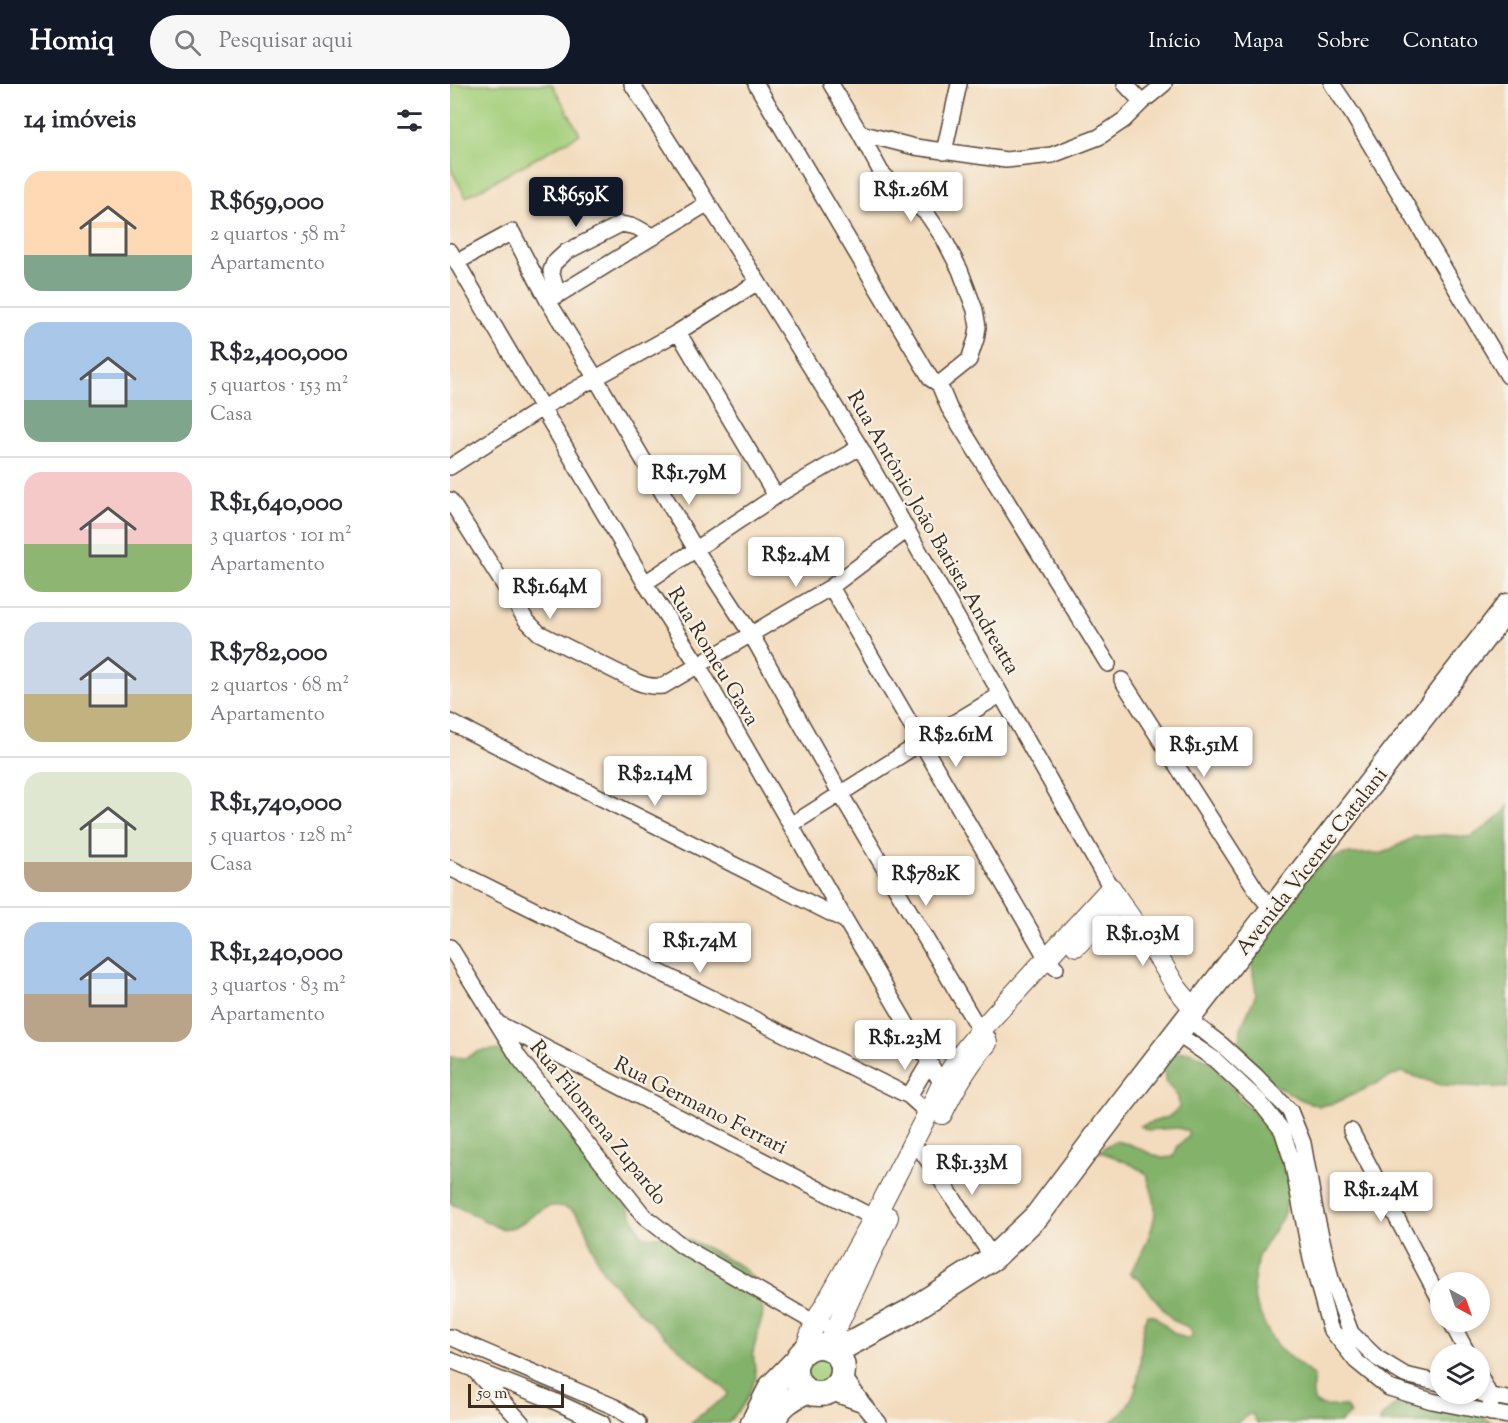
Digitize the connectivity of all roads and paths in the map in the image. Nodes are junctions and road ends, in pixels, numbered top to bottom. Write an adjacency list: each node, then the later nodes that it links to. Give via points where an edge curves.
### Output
1 (632, 84): 11 (street, Rua Antônio João Batista Andreatta)
2 (756, 84): 19 (street)
3 (831, 84): 9 (street)
4 (959, 84): 10 (street)
5 (1125, 84): 8 (street)
6 (1164, 84): 8 (street)
7 (1332, 84): 17 (street)
8 (1142, 102): 10 (street, via 1125,120 1099,136 1052,155 1006,160)
9 (860, 133): 10 (street); 19 (street, via 881,172 927,214 945,238 975,310 978,327 969,360)
10 (944, 152)
11 (708, 203): 12 (street); 14 (street, Rua Antônio João Batista Andreatta)
12 (654, 237): 15 (street); 15 (street, via 621,224 566,252 550,271)
13 (453, 256): 15 (street, via 512,232); 20 (street, Rua Romeu Gava)
14 (759, 282): 16 (street); 21 (street, Rua Antônio João Batista Andreatta)
15 (553, 298): 18 (street)
16 (678, 332): 18 (street); 23 (street)
17 (1508, 376)
18 (595, 377): 20 (street); 26 (street)
19 (935, 381): 31 (street)
20 (542, 408): 22 (street); 27 (street, Rua Romeu Gava)
21 (860, 447): 23 (street); 25 (street, Rua Antônio João Batista Andreatta)
22 (450, 468)
23 (776, 496): 26 (street)
24 (450, 500): 32 (street, via 526,620 539,633 645,686 663,686)
25 (907, 530): 28 (street); 34 (street, Rua Antônio João Batista Andreatta)
26 (696, 550): 27 (street); 30 (street)
27 (645, 583): 32 (street, Rua Romeu Gava)
28 (831, 587): 30 (street); 36 (street)
29 (1508, 606): 41 (main road, Avenida Vicente Catalani)
30 (751, 634): 32 (street); 37 (street)
31 (1108, 664)
32 (698, 665): 38 (street, Rua Romeu Gava)
33 (1122, 680): 41 (street, via 1259,894)
34 (1000, 695): 36 (street); 40 (street, Rua Antônio João Batista Andreatta)
35 (450, 722): 42 (street)
36 (922, 742): 37 (street); 44 (street)
37 (840, 794): 38 (street); 47 (street)
38 (791, 825): 42 (street, Rua Romeu Gava)
39 (450, 868): 50 (street)
40 (1115, 894): 44 (street); 45 (street, Rua Antônio João Batista Andreatta, via 1176,987)
41 (1274, 910): 45 (main road, Avenida Vicente Catalani)
42 (846, 921): 48 (street, Rua Romeu Gava)
43 (450, 947): 46 (street, Rua Filomena Zupardo)
44 (1052, 964): 47 (street)
45 (1187, 1021): 55 (main road, Avenida Vicente Catalani, via 1037,1216); 59 (street, via 1223,1046 1290,1111 1303,1143 1331,1279 1351,1334); 62 (street, via 1214,1059 1282,1130 1330,1328)
46 (497, 1023): 54 (street, Rua Germano Ferrari); 57 (street, Rua Filomena Zupardo, via 519,1058 644,1216 682,1246)
47 (985, 1036): 49 (street, via 959,1057)
48 (930, 1063): 49 (street, Rua Romeu Gava); 50 (street)
49 (947, 1088): 51 (street); 53 (street)
50 (909, 1096): 51 (street)
51 (928, 1113): 54 (street)
52 (1351, 1131): 56 (street)
53 (923, 1153): 54 (street); 55 (street)
54 (880, 1221): 57 (street); 64 (street)
55 (993, 1258): 64 (main road, Avenida Vicente Catalani)
56 (1430, 1281)
57 (815, 1323): 61 (street); 64 (street, Rua Filomena Zupardo)
58 (450, 1337): 60 (street)
59 (1364, 1346): 62 (street); 66 (street, via 1406,1375)
60 (477, 1348): 65 (street); 77 (street, via 615,1407)
61 (801, 1355): 64 (main road, via 819,1347); 68 (main road, via 795,1374); 78 (main road, via 771,1387)
62 (1352, 1357): 73 (street, via 1389,1388)
63 (450, 1360): 65 (street)
64 (836, 1360): 68 (main road, via 823,1394); 80 (street, Rua Filomena Zupardo)
65 (473, 1369): 67 (street); 72 (street)
66 (1430, 1381)
67 (527, 1390): 72 (street); 76 (street)
68 (806, 1391): 79 (main road, via 788,1400)
69 (1490, 1396): 70 (street)
70 (1508, 1400)
71 (1488, 1404): 73 (street)
72 (512, 1411): 75 (street)
73 (1491, 1413): 74 (street)
74 (1508, 1416)
75 (522, 1423)
76 (602, 1423)
77 (638, 1423)
78 (753, 1423)
79 (772, 1423)
80 (879, 1423)

